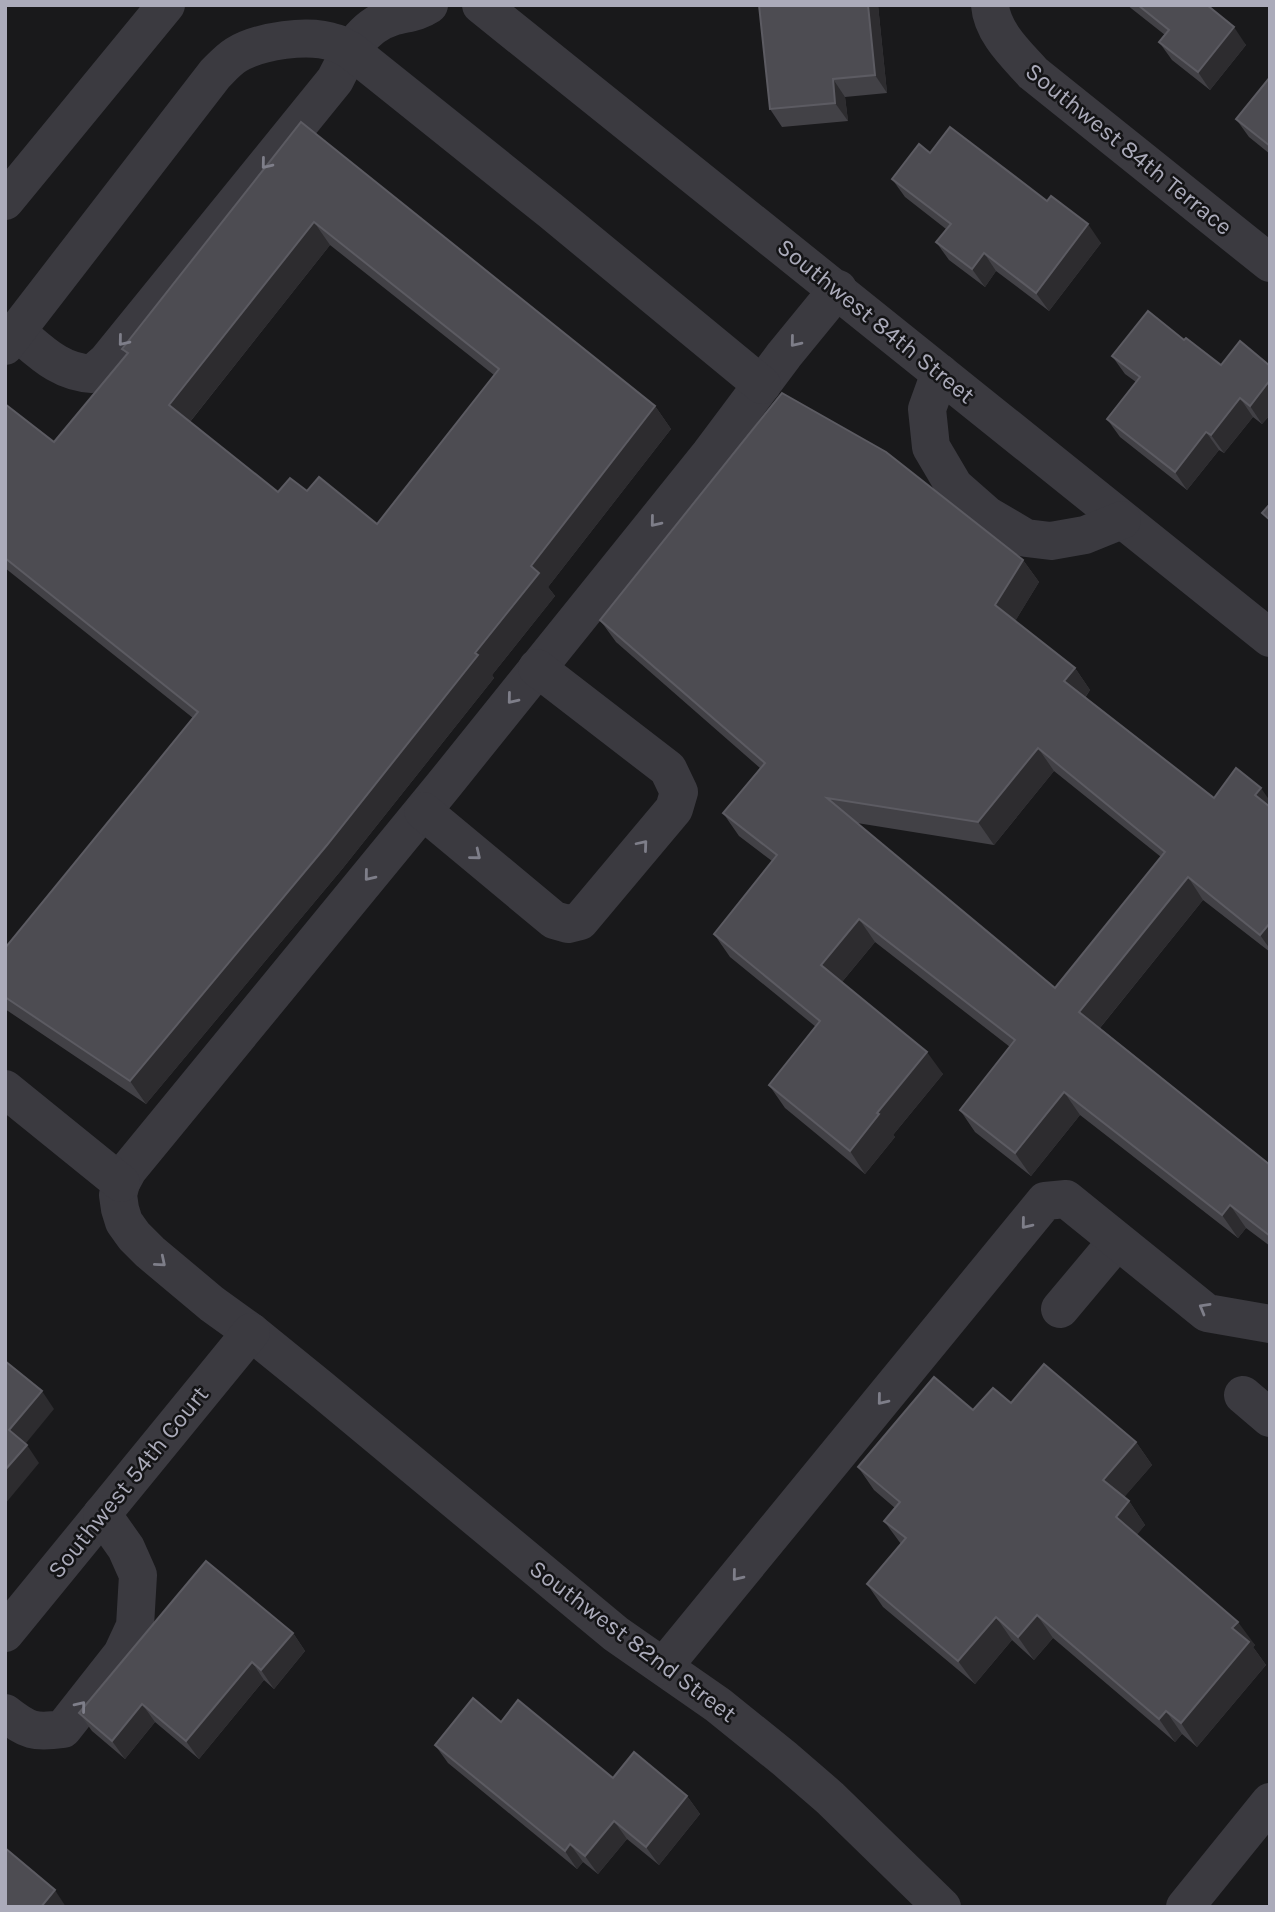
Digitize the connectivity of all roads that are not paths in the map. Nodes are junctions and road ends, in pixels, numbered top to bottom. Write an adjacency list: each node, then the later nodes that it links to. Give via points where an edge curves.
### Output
1 (166, 5): 6 (street)
2 (429, 5): 5 (street, via 374,23)
3 (481, 5): 8 (street, Southwest 84th Street)
4 (993, 16): 7 (street, Southwest 84th Terrace, via 1012,50 1056,93)
5 (350, 51): 9 (street, via 334,42 300,37 249,49 225,64); 9 (street, one-way to 9, via 335,80 92,374 75,373); 11 (street)
6 (5, 201)
7 (1270, 263)
8 (838, 289): 10 (street, Southwest 84th Street); 11 (street, one-way to 11)
9 (11, 339)
10 (940, 373): 12 (street, Southwest 84th Street); 12 (street, via 927,409 931,447 954,486 987,515 1026,538 1051,541 1085,535)
11 (762, 385): 14 (street, one-way to 14)
12 (1122, 520): 13 (street, Southwest 84th Street)
13 (1270, 638)
14 (537, 668): 15 (street, one-way to 15); 15 (street, one-way to 14, via 554,920 569,924 580,921 674,809 679,792 668,769)
15 (423, 811): 17 (street, one-way to 17)
16 (5, 1089): 17 (street)
17 (121, 1183): 21 (street, Southwest 82nd Street, one-way to 21, via 120,1209 134,1237)
18 (1118, 1241): 19 (street); 20 (street, one-way to 18, via 1207,1313); 24 (street, one-way to 24, via 1066,1199 1045,1201)
19 (1060, 1309)
20 (1270, 1324)
21 (251, 1332): 22 (street, Southwest 54th Court); 24 (street, Southwest 82nd Street, via 616,1634)
22 (102, 1514): 23 (street, Southwest 54th Court); 25 (street, one-way to 22, via 20,1725 41,1732 63,1729 122,1654 135,1626 138,1575)
23 (5, 1633)
24 (664, 1666): 27 (street, Southwest 82nd Street, via 830,1798)
25 (5, 1713)
26 (1270, 1802): 28 (street)
27 (942, 1907)
28 (1185, 1907)

